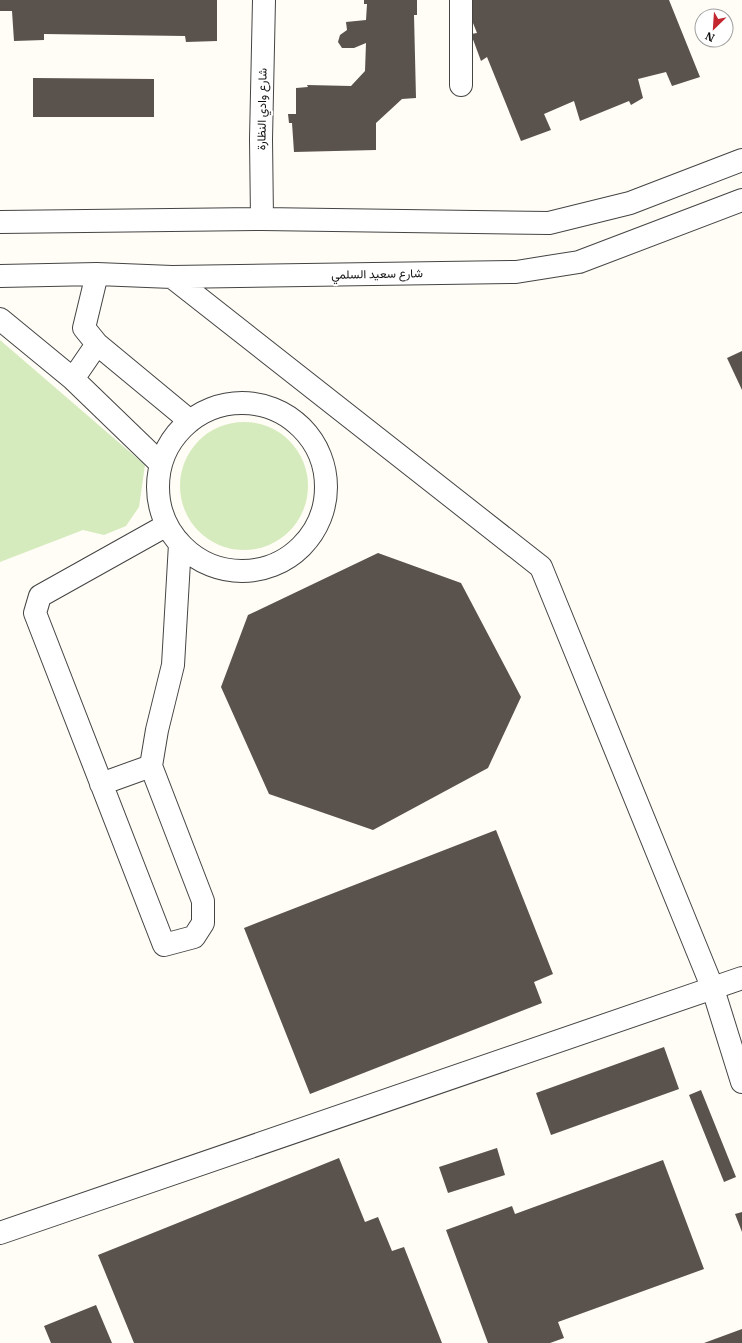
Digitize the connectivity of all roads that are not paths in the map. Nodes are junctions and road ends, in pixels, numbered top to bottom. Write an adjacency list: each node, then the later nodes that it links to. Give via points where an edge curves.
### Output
1 (264, 0): 6 (street, شارع وادي النظارة)
2 (461, 0): 3 (street)
3 (461, 85)
4 (742, 160): 6 (street, via 630,203 549,224)
5 (742, 200): 10 (street, شارع سعيد السلمي, via 579,262 516,272)
6 (262, 219): 7 (street)
7 (0, 222)
8 (97, 274): 9 (street, شارع سعيد السلمي); 10 (street, شارع سعيد السلمي); 12 (street, via 84,328)
9 (0, 276)
10 (172, 277): 21 (street, via 541,567)
11 (0, 319): 13 (street)
12 (97, 344): 13 (street); 14 (street)
13 (73, 379): 15 (street)
14 (190, 421): 15 (street, via 175,437); 17 (street, via 219,407 235,404 266,407 281,413 295,422 316,447 326,477 326,493 324,509 309,539 293,554 269,567 240,571 213,566)
15 (160, 463): 16 (street, via 159,502)
16 (167, 525): 17 (street); 19 (street, via 40,596 35,613)
17 (180, 544): 18 (street, via 173,665)
18 (151, 766): 19 (street); 19 (street, via 203,901 203,923 194,937 164,945)
19 (101, 784)
20 (742, 978): 21 (street)
21 (712, 989): 22 (street); 24 (street)
22 (734, 1029): 23 (street)
23 (742, 1082)
24 (0, 1233)

